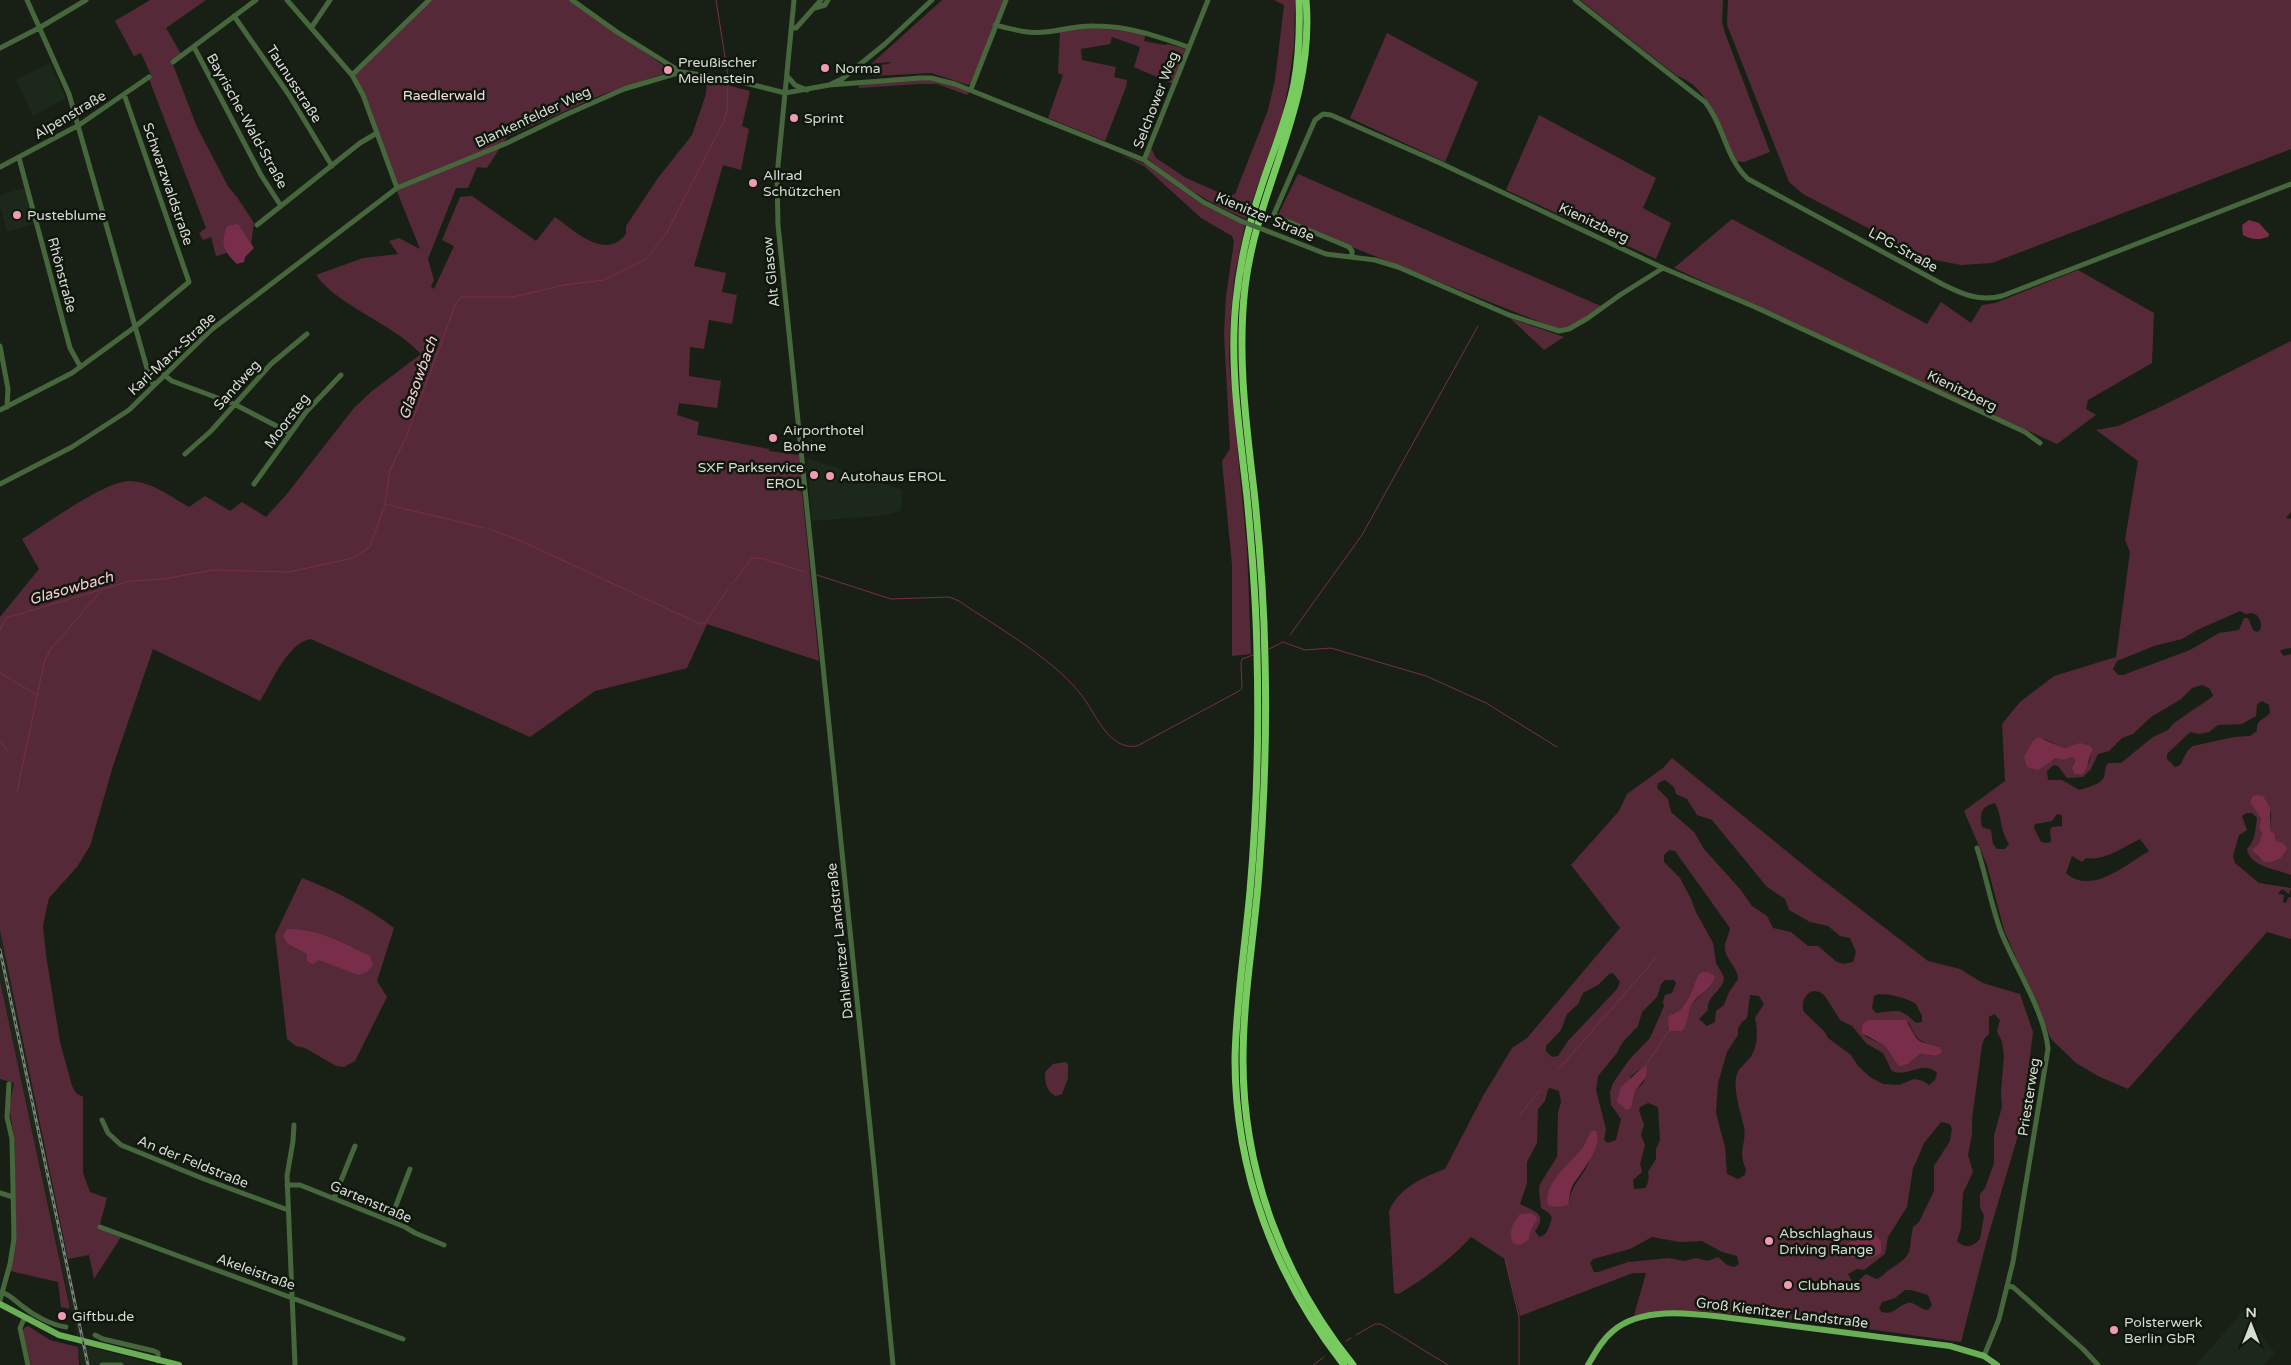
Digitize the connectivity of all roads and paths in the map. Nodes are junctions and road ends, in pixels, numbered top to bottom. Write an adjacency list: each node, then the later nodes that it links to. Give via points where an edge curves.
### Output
1 (27, 0): 20 (street)
2 (86, 0): 20 (street)
3 (256, 0): 18 (street)
4 (287, 0): 21 (street)
5 (330, 0): 21 (street)
6 (429, 0): 29 (street)
7 (572, 0): 28 (street)
8 (794, 0): 22 (street, Alt Glasow)
9 (821, 0): 17 (street)
10 (828, 0): 17 (street, via 825,5)
11 (932, 0): 27 (street)
12 (1006, 0): 19 (street)
13 (1208, 0): 24 (street, Selchower Weg)
14 (1299, 0): 66 (highway, via 1294,84 1247,235 1235,308 1234,377)
15 (1306, 0): 66 (highway, via 1308,37 1302,85 1254,238 1242,314 1242,376 1260,558)
16 (1575, 0): 44 (street, LPG-Straße, via 1699,96 1712,112 1731,157 1748,179 1970,297 2002,296)
17 (815, 8): 22 (street, via 796,28)
18 (234, 16): 23 (street); 42 (street, Taunusstraße, via 290,95)
19 (995, 25): 24 (street, Selchower Weg, via 1034,33 1073,27 1118,27 1144,31); 34 (street)
20 (39, 28): 25 (street); 38 (street, via 69,94)
21 (311, 28): 29 (street)
22 (792, 28): 30 (street, Alt Glasow)
23 (194, 47): 26 (street); 46 (street, Bayrische-Wald-Straße, via 261,175)
24 (1188, 47): 41 (street, Selchower Weg)
25 (0, 48)
26 (173, 62)
27 (852, 71): 32 (street); 33 (street)
28 (681, 72): 36 (street, via 730,79); 45 (street, Blankenfelder Weg, via 624,89 507,143)
29 (352, 75): 39 (street)
30 (787, 76): 35 (street, via 795,85); 36 (street, Alt Glasow)
31 (149, 77): 37 (street, Alpenstraße)
32 (856, 82): 33 (street, Kienitzer Straße); 34 (street, Kienitzer Straße, via 931,78)
33 (829, 85): 35 (street)
34 (971, 89): 41 (street, Kienitzer Straße)
35 (808, 90): 36 (street)
36 (785, 93): 65 (street, Alt Glasow, via 777,176 778,225)
37 (124, 94): 38 (street, Alpenstraße); 50 (street, Schwarzwaldstraße, via 189,282)
38 (78, 125): 40 (street, Alpenstraße); 50 (street)
39 (376, 134): 42 (street); 45 (street)
40 (19, 158): 43 (street, Alpenstraße); 53 (street, Rhönstraße, via 70,348)
41 (1144, 160): 48 (street, Kienitzer Straße, bridge, via 1203,202 1240,221 1318,251)
42 (332, 166): 46 (street)
43 (0, 167)
44 (2291, 184)
45 (396, 188): 54 (street, Karl-Marx-Straße, via 211,330)
46 (281, 206): 47 (street)
47 (257, 225)
48 (1352, 257): 49 (street, Kienitzer Straße, via 1398,267 1509,315 1559,331 1588,318); 49 (street, Kienitzberg, via 1349,247 1274,214 1315,120 1324,114 1440,163)
49 (1662, 268): 61 (street, Kienitzberg, via 1898,373 2025,432)
50 (135, 327): 53 (street); 56 (street)
51 (307, 334): 57 (street, Sandweg, via 271,364)
52 (0, 346): 58 (street)
53 (80, 366): 58 (street)
54 (164, 376): 56 (street, Karl-Marx-Straße); 57 (street)
55 (341, 376): 60 (street, Moorsteg)
56 (154, 385): 63 (street, Karl-Marx-Straße, via 129,410 96,432)
57 (234, 404): 60 (street); 62 (street, Sandweg)
58 (8, 407): 59 (street)
59 (0, 410)
60 (290, 433): 64 (street, Moorsteg)
61 (2040, 443)
62 (185, 454)
63 (0, 484)
64 (254, 484)
65 (807, 514): 98 (street, Dahlewitzer Landstraße)
66 (1261, 646): 67 (highway)
67 (1261, 660): 99 (highway, via 1255,816 1236,1040 1240,1125 1254,1192 1274,1250 1311,1320); 100 (highway, via 1265,750 1263,815 1244,1034 1246,1114 1256,1174 1280,1246 1301,1289)
68 (1977, 848): 82 (street, Priesterweg, via 2001,931 2038,1014 2048,1049 2016,1251)
69 (9, 1084): 76 (street)
70 (102, 1120): 78 (street, An der Feldstraße, via 108,1133 121,1145)
71 (294, 1125): 74 (street)
72 (355, 1146): 77 (street)
73 (410, 1169): 79 (street)
74 (287, 1185): 77 (street, Gartenstraße, via 300,1185); 78 (street)
75 (0, 1193): 76 (street)
76 (12, 1197): 83 (street, via 14,1239)
77 (334, 1198): 79 (street, Gartenstraße)
78 (288, 1210): 84 (street)
79 (390, 1221): 81 (street, Gartenstraße)
80 (100, 1227): 84 (street, Akeleistraße)
81 (444, 1245)
82 (2007, 1286): 91 (street, Priesterweg, via 1994,1334); 103 (street, via 2013,1287)
83 (2, 1292): 85 (street); 88 (street, via 55,1325)
84 (291, 1297): 90 (street, Akeleistraße); 97 (street)
85 (0, 1300)
86 (0, 1304): 87 (main road)
87 (25, 1317): 92 (main road, via 59,1335); 93 (street, via 20,1328)
88 (66, 1327)
89 (95, 1335): 92 (street, via 154,1351 158,1353)
90 (403, 1339)
91 (1984, 1356): 101 (main road, Groß Kienitzer Landstraße, via 1964,1349 1723,1317 1660,1315 1636,1318 1615,1329 1602,1342); 102 (main road, Groß Kienitzer Landstraße)
92 (158, 1361): 96 (main road)
93 (28, 1365)
94 (102, 1365): 95 (street)
95 (121, 1365)
96 (178, 1365)
97 (295, 1365)
98 (892, 1365)
99 (1344, 1365)
100 (1353, 1365)
101 (1588, 1365)
102 (1997, 1365)
103 (2098, 1365)

